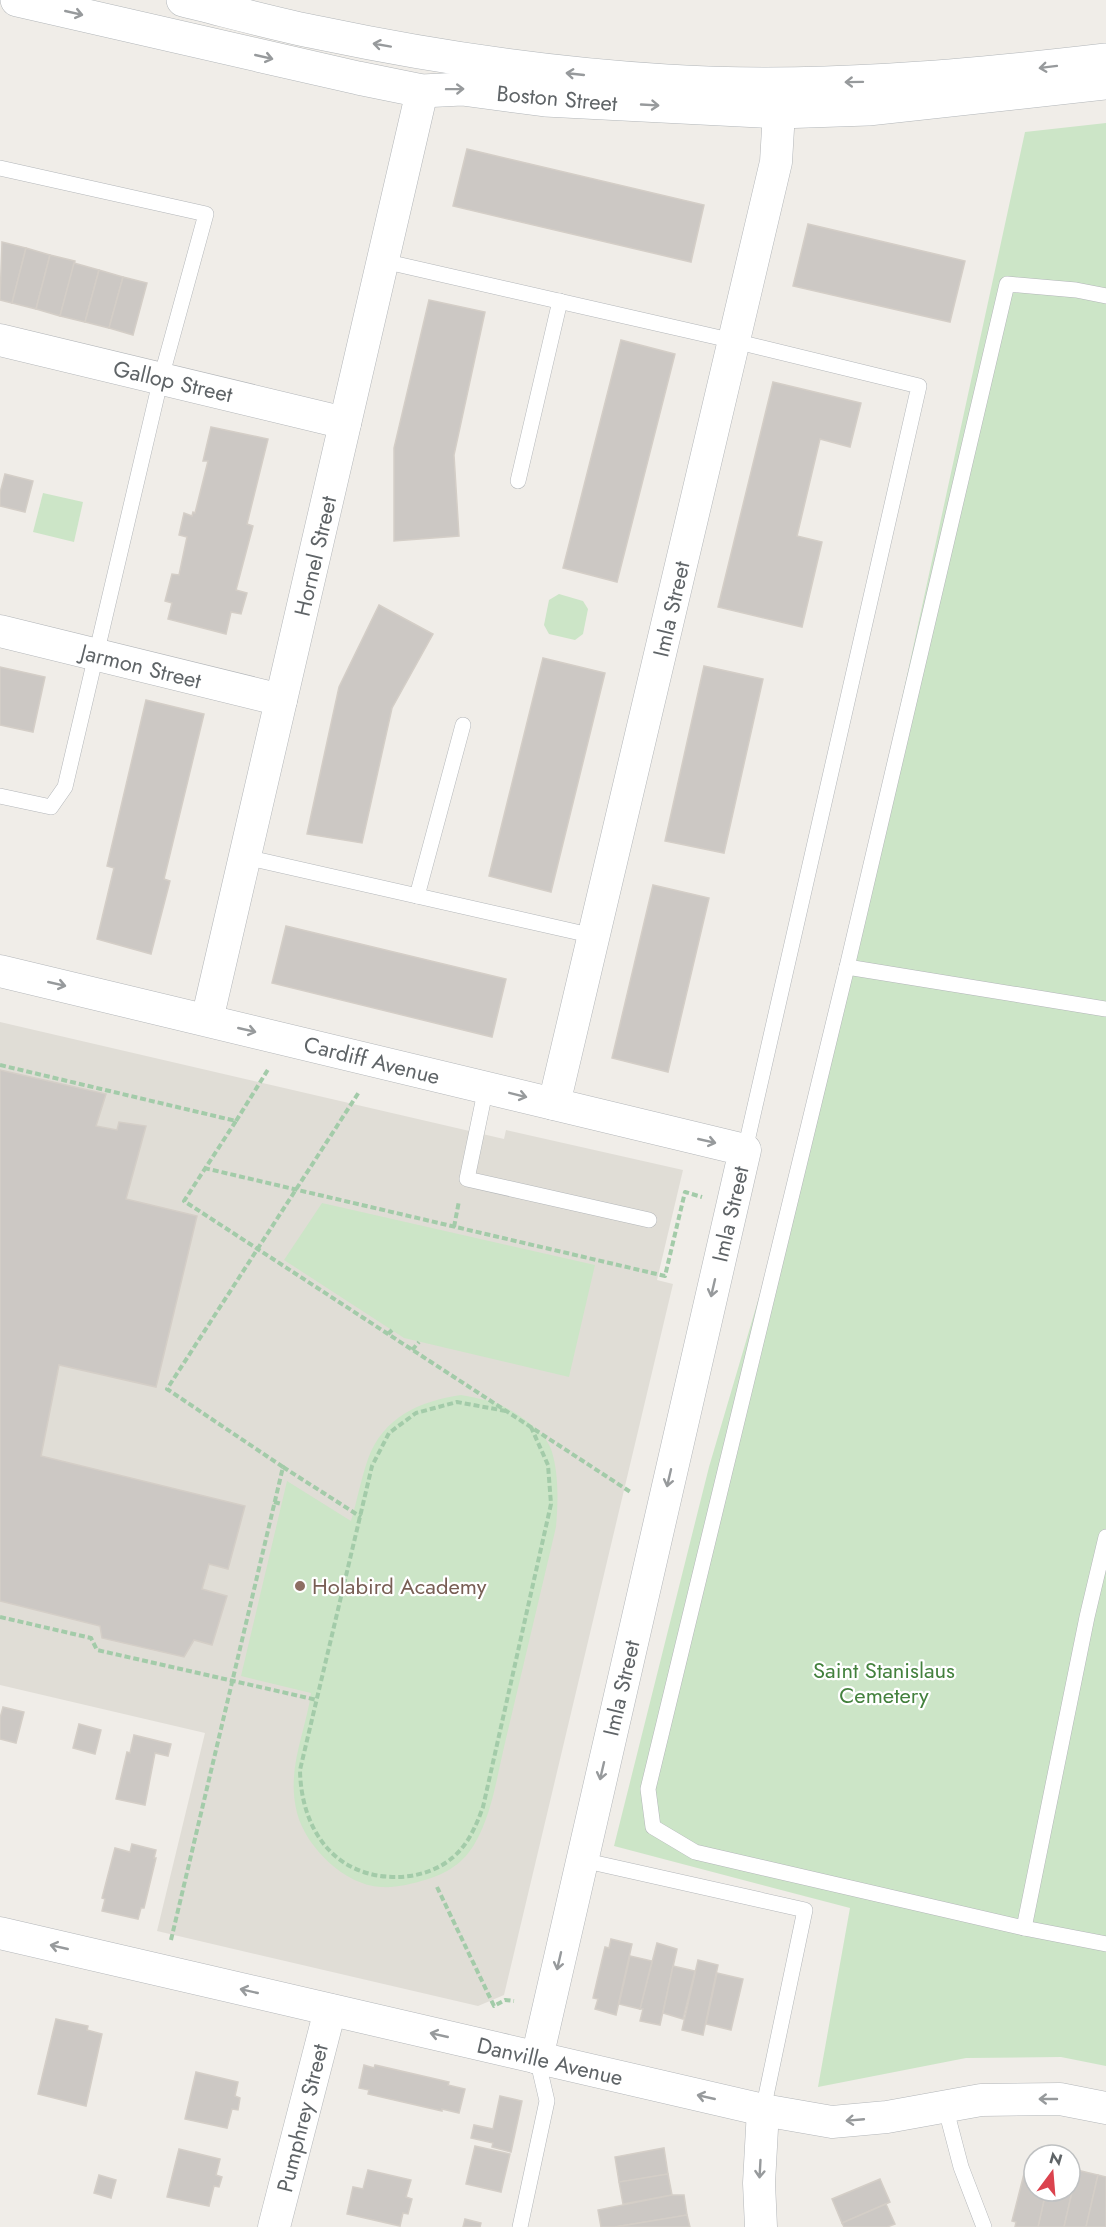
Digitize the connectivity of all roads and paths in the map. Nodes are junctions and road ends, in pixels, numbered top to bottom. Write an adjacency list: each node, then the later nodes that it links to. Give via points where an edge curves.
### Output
1 (17, 0): 5 (main road, Boston Street, one-way to 5)
2 (183, 0): 3 (main road, Boston Street, one-way to 2, via 1006,72 869,81 669,81 518,67 430,54 319,33)
3 (1106, 60)
4 (1106, 83): 6 (main road, Boston Street, via 868,109)
5 (423, 91): 6 (main road, Boston Street, one-way to 6, via 462,88 545,100); 8 (street, Hornel Street)
6 (779, 112): 12 (street, Imla Street, via 776,162)
7 (0, 168): 13 (lane, via 206,214)
8 (383, 261): 10 (lane); 14 (street, Hornel Street)
9 (1106, 296): 24 (lane, via 1007,284)
10 (560, 301): 12 (lane); 15 (lane)
11 (0, 340): 13 (street, Gallop Street)
12 (734, 340): 23 (street, Imla Street); 34 (lane, via 919,386)
13 (160, 378): 14 (street, Gallop Street); 17 (lane)
14 (345, 423): 18 (street, Hornel Street)
15 (518, 481)
16 (0, 631): 17 (street, Jarmon Street)
17 (96, 655): 18 (street, Jarmon Street); 20 (lane, via 65,787 51,807)
18 (281, 700): 21 (street, Hornel Street)
19 (463, 725): 22 (lane)
20 (0, 796)
21 (245, 857): 22 (lane); 27 (street, Hornel Street)
22 (417, 896): 23 (lane)
23 (594, 936): 32 (street, Imla Street)
24 (848, 967): 26 (lane); 61 (lane, via 648,1789 653,1827 694,1852)
25 (0, 971): 27 (street, Cardiff Avenue, one-way to 27)
26 (1106, 1009)
27 (207, 1020): 30 (street, Cardiff Avenue, one-way to 30)
28 (0, 1065): 33 (path)
29 (258, 1086): 33 (path)
30 (486, 1087): 32 (street, Cardiff Avenue, one-way to 32); 38 (lane, via 467,1179)
31 (361, 1089): 36 (path)
32 (554, 1104): 34 (street, Cardiff Avenue, one-way to 34)
33 (236, 1121): 35 (path)
34 (745, 1150): 59 (street, Imla Street, one-way to 59)
35 (204, 1168): 36 (path); 39 (path, via 184,1201)
36 (296, 1190): 37 (path, via 665,1276 685,1192); 39 (path)
37 (702, 1197)
38 (649, 1220)
39 (257, 1250): 41 (path); 48 (path, via 167,1389)
40 (296, 1268): 41 (path)
41 (292, 1272): 43 (path)
42 (392, 1330): 43 (path)
43 (388, 1334): 45 (path)
44 (419, 1342): 45 (path)
45 (412, 1350): 46 (path)
46 (506, 1411): 47 (path); 52 (path, via 457,1402 416,1413 389,1433 380,1448)
47 (531, 1427): 49 (path); 58 (path, via 548,1465 551,1504 483,1807 474,1830 451,1859 410,1877 377,1877 348,1865 327,1850 305,1813 300,1792 300,1770)
48 (283, 1467): 50 (path); 52 (path)
49 (632, 1493)
50 (274, 1502): 51 (path); 55 (path)
51 (282, 1504)
52 (360, 1517): 58 (path)
53 (1106, 1537): 61 (lane)
54 (0, 1617): 57 (path, via 91,1638 97,1650)
55 (240, 1647): 56 (path); 57 (path)
56 (248, 1648)
57 (232, 1680): 58 (path); 63 (path)
58 (317, 1701)
59 (582, 1860): 67 (street, Imla Street, one-way to 67); 70 (lane, via 805,1910)
60 (437, 1887): 65 (path, via 494,2006 505,2000)
61 (1024, 1928): 64 (lane)
62 (0, 1933): 66 (street, Danville Avenue, one-way to 62)
63 (171, 1944)
64 (1106, 1944)
65 (514, 2001)
66 (330, 2010): 67 (street, Danville Avenue, one-way to 66); 71 (street, Pumphrey Street)
67 (537, 2058): 70 (street, Danville Avenue, one-way to 67); 72 (lane, Imla Street, via 548,2100)
68 (945, 2106): 69 (street, Danville Avenue, one-way to 68, via 1060,2099 981,2100); 70 (street, Danville Avenue, one-way to 70, via 832,2122); 74 (lane, via 961,2167)
69 (1106, 2108)
70 (763, 2110): 73 (street, one-way to 73)
71 (274, 2227)
72 (520, 2227)
73 (761, 2227)
74 (984, 2227)

